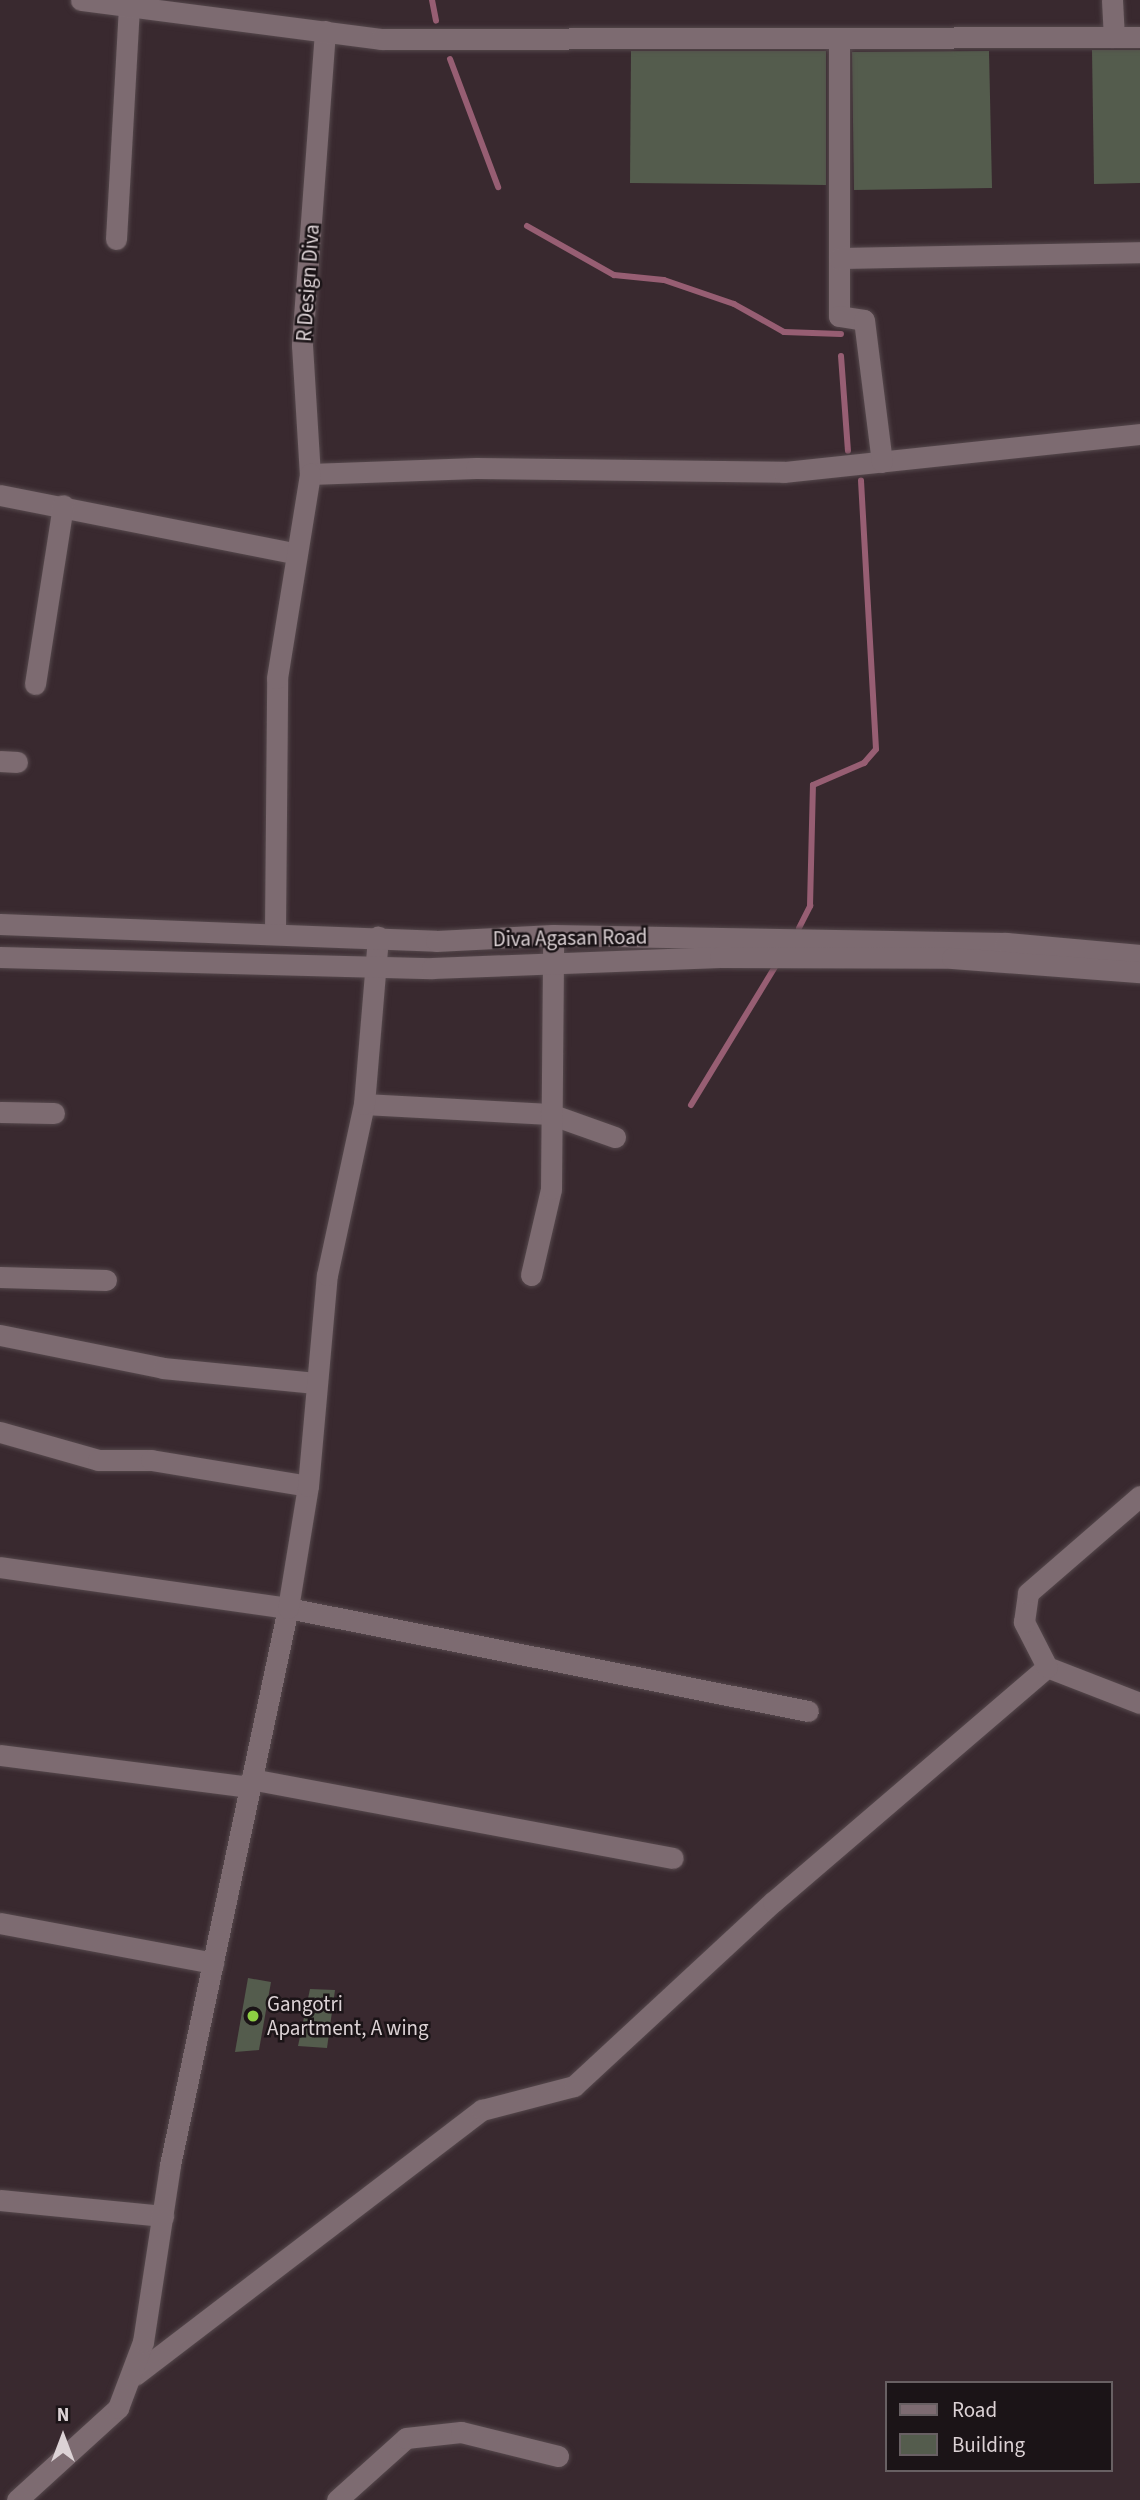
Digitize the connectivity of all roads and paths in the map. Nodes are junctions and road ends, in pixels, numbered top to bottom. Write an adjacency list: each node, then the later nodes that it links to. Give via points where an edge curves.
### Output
1 (81, 0): 3 (street)
2 (1112, 0): 5 (street)
3 (129, 6): 4 (street); 8 (street)
4 (324, 31): 7 (street, via 381,39); 13 (street, R Design Diva, via 302,345)
5 (1114, 37): 6 (street); 7 (street)
6 (1140, 37)
7 (839, 39): 10 (street)
8 (116, 239)
9 (1140, 252): 10 (street)
10 (839, 258): 12 (street, via 839,316 864,320)
11 (1140, 434): 12 (street)
12 (882, 462): 13 (street, via 784,472)
13 (310, 474): 16 (street, R Design Diva)
14 (0, 495): 15 (street)
15 (63, 505): 16 (street); 17 (street)
16 (294, 553): 19 (street, R Design Diva, via 277,678)
17 (35, 684)
18 (0, 924): 19 (street, Diva Agasan Road)
19 (275, 930): 21 (street, Diva Agasan Road)
20 (553, 935): 21 (street, Diva Agasan Road); 22 (street, Diva Agasan Road, via 1006,943); 24 (street)
21 (378, 937): 25 (street)
22 (1140, 955)
23 (0, 957): 25 (street)
24 (549, 964): 25 (street); 26 (street, via 952,958); 30 (street)
25 (376, 967): 27 (street)
26 (1140, 972)
27 (364, 1104): 30 (street); 36 (street, via 327,1275)
28 (0, 1112): 29 (street)
29 (54, 1113)
30 (550, 1114): 31 (street); 32 (street, via 551,1189)
31 (615, 1137)
32 (531, 1275)
33 (0, 1277): 34 (street)
34 (106, 1280)
35 (0, 1335): 36 (street, via 163,1368)
36 (315, 1383): 38 (street)
37 (0, 1432): 38 (street, via 98,1460 151,1460 260,1483)
38 (308, 1486): 41 (street)
39 (1140, 1496): 42 (street, via 1028,1593 1024,1622)
40 (0, 1567): 41 (street)
41 (288, 1608): 44 (street); 46 (street)
42 (1047, 1667): 43 (street); 52 (street, via 773,1902 574,2086 482,2110)
43 (1140, 1703)
44 (808, 1711)
45 (0, 1755): 46 (street)
46 (250, 1783): 47 (street); 49 (street)
47 (673, 1858)
48 (0, 1923): 49 (street)
49 (213, 1963): 51 (street)
50 (0, 2200): 51 (street)
51 (163, 2216): 52 (street)
52 (135, 2375): 54 (street, via 118,2408)
53 (558, 2456): 55 (street, via 461,2432 406,2438)
54 (16, 2500)
55 (337, 2500)

